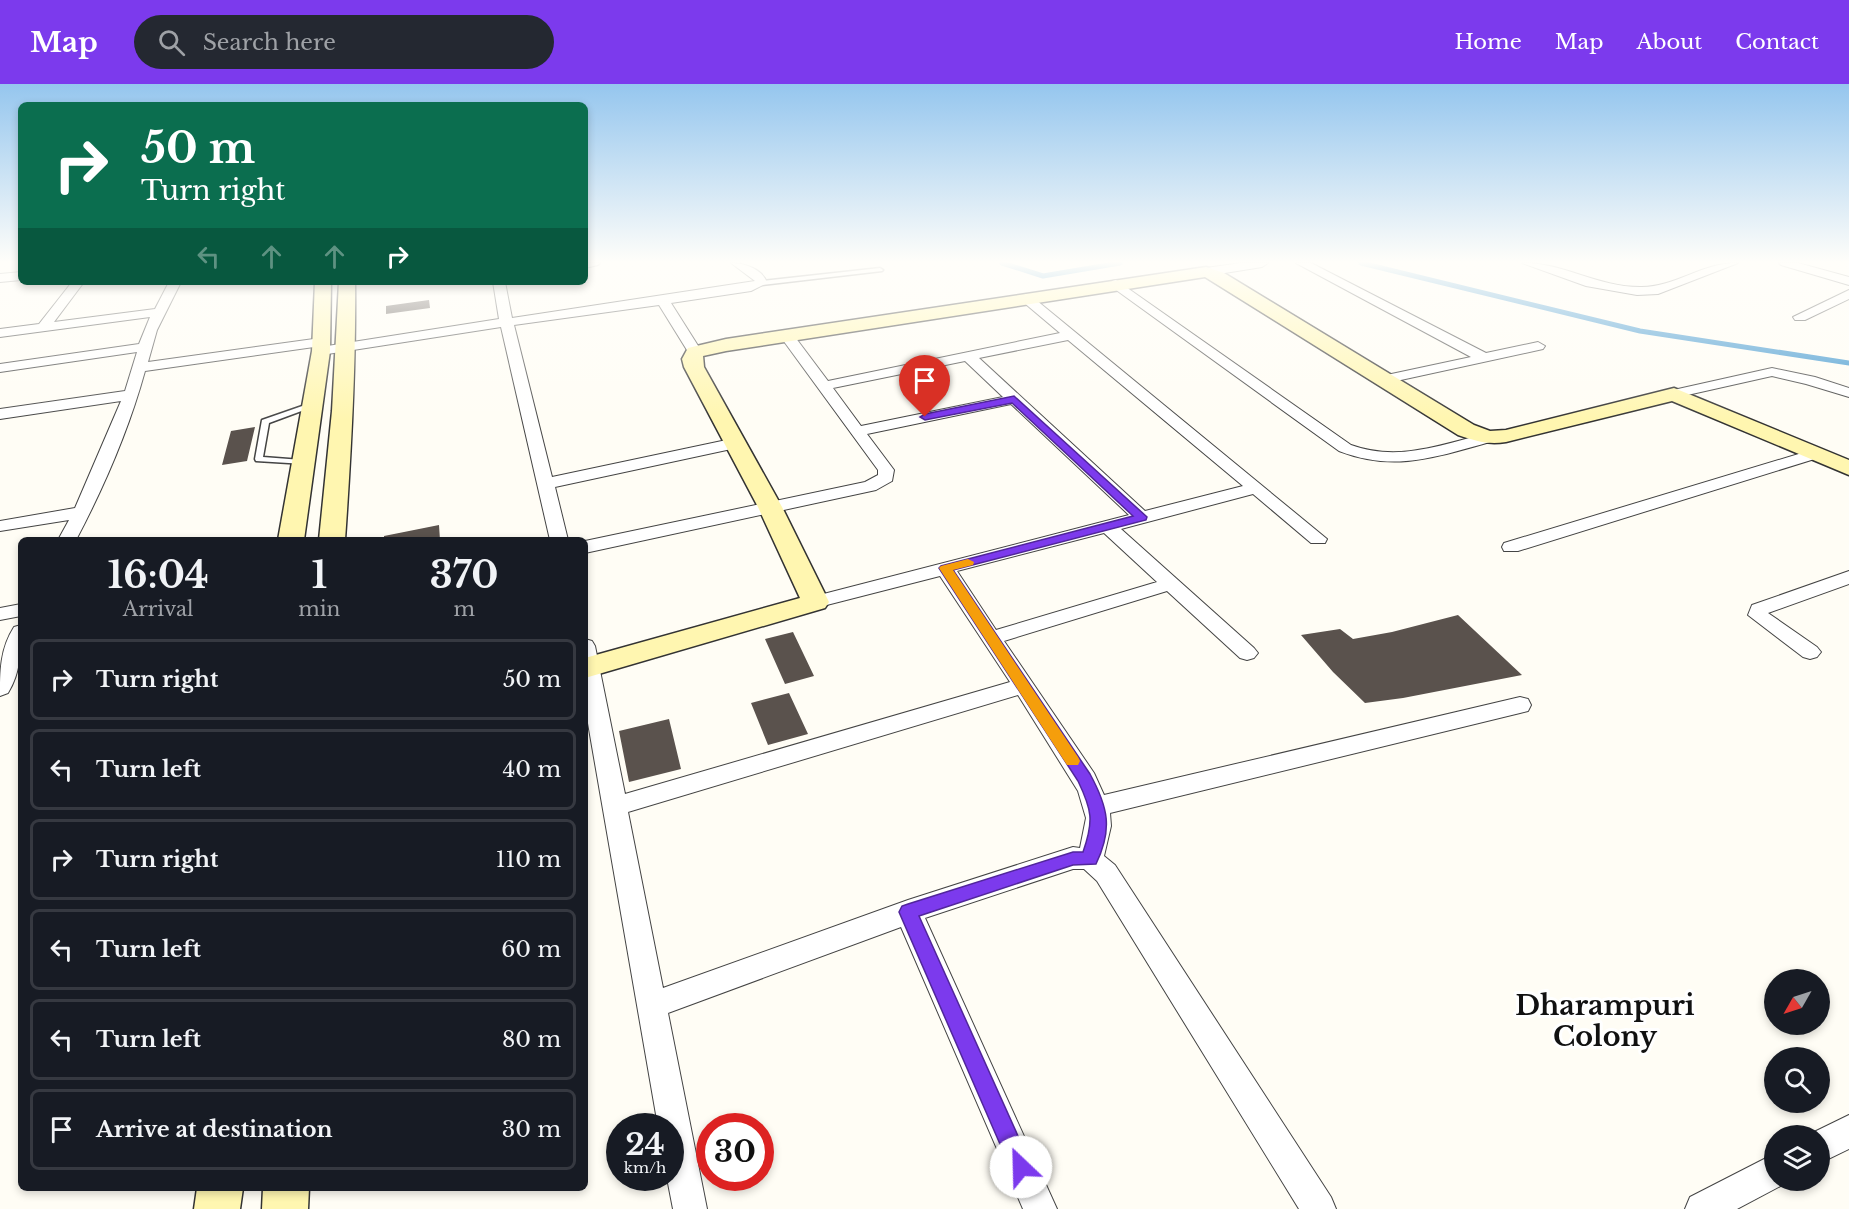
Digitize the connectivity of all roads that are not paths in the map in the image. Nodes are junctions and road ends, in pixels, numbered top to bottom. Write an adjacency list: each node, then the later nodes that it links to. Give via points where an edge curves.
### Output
1 (52, 316): 17 (street)
2 (132, 316): 17 (street)
3 (158, 316): 23 (street)
4 (322, 316): 24 (street)
5 (347, 316): 21 (street)
6 (505, 316): 16 (street)
7 (549, 316): 16 (street)
8 (672, 316): 25 (street)
9 (916, 316): 20 (street)
10 (1047, 316): 19 (street)
11 (1160, 316): 39 (street, via 1363,457 1402,459)
12 (1283, 316): 30 (street)
13 (1403, 316): 27 (street)
14 (1803, 316): 15 (street)
15 (1800, 317)
16 (506, 321): 21 (street); 45 (street)
17 (43, 327): 18 (street)
18 (0, 333)
19 (1071, 335): 26 (street); 47 (street)
20 (787, 336): 25 (street); 31 (street)
21 (347, 346): 24 (street); 44 (street)
22 (1538, 346): 27 (street)
23 (144, 347): 28 (street); 29 (street)
24 (321, 347): 29 (street); 36 (street)
25 (695, 352): 40 (street, via 694,367)
26 (968, 356): 31 (street); 35 (street)
27 (1484, 358): 30 (street)
28 (0, 368)
29 (138, 368): 34 (street)
30 (1387, 379): 39 (street, via 1466,429)
31 (824, 386): 38 (street)
32 (1849, 393): 33 (street, via 1772,372)
33 (1674, 394): 39 (street); 41 (street)
34 (131, 395): 37 (street); 49 (street)
35 (1014, 399): 38 (street); 50 (street)
36 (311, 406): 42 (street); 42 (lane, via 265,422 259,459)
37 (0, 414)
38 (858, 431): 48 (street, via 886,470 886,477 870,486)
39 (1488, 438)
40 (736, 443): 45 (street); 48 (street)
41 (1815, 454): 43 (street); 59 (street)
42 (302, 462): 46 (street)
43 (1849, 468)
44 (338, 481): 46 (street); 55 (street)
45 (546, 484): 56 (street)
46 (298, 488): 54 (street)
47 (1256, 488): 50 (street); 57 (street)
48 (770, 507): 58 (street); 63 (street)
49 (82, 512): 51 (street); 53 (street)
50 (1142, 517): 52 (street)
51 (0, 526)
52 (1107, 526): 60 (street); 62 (street)
53 (69, 537)
54 (291, 537)
55 (332, 537)
56 (558, 537)
57 (1318, 539)
58 (588, 546)
59 (1511, 547)
60 (945, 568): 63 (street); 66 (street)
61 (1849, 577): 68 (street, via 1759,609 1758,615 1765,622)
62 (1171, 584): 66 (street); 69 (street)
63 (815, 602): 70 (street)
64 (18, 611): 65 (street)
65 (0, 614)
66 (992, 638): 72 (street)
67 (18, 640): 73 (street)
68 (1810, 652)
69 (1247, 653)
70 (588, 660)
71 (588, 665): 75 (street)
72 (1023, 686): 75 (street); 76 (street, via 1085,778)
73 (0, 688)
74 (1520, 705): 76 (street)
75 (616, 806): 79 (street)
76 (1098, 806): 77 (street, via 1099,830)
77 (1090, 859): 78 (street, via 1073,858); 89 (street, via 1106,873)
78 (908, 912): 79 (street); 88 (street)
79 (653, 1005): 87 (street)
80 (1849, 1131): 81 (street)
81 (1830, 1141)
82 (1764, 1175): 90 (street)
83 (220, 1191): 85 (street)
84 (286, 1191): 86 (street)
85 (217, 1209)
86 (285, 1209)
87 (690, 1209)
88 (1040, 1209)
89 (1319, 1209)
90 (1702, 1209)

